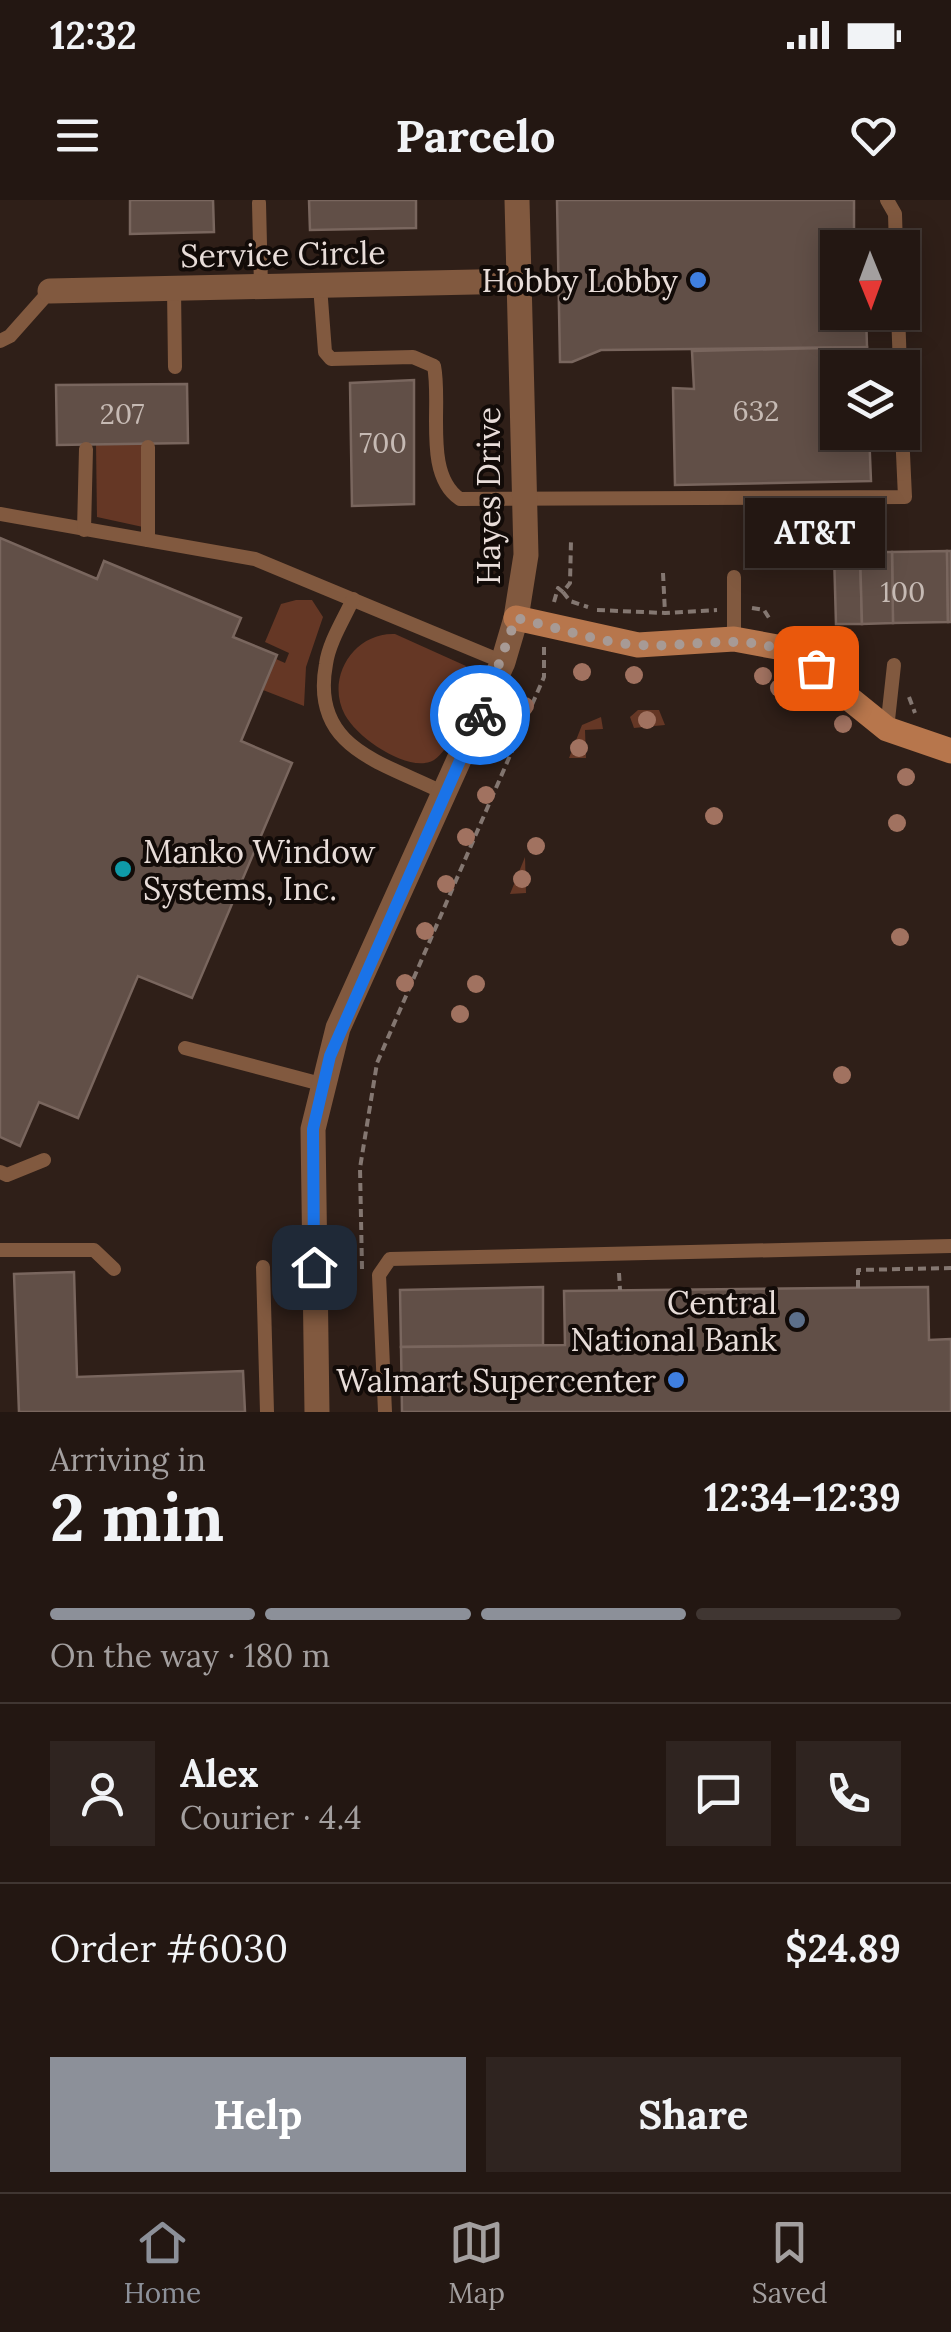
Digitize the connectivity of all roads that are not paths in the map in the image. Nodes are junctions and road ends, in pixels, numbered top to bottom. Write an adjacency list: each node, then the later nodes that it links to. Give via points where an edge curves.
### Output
1 (517, 200): 5 (street, Hayes Drive)
2 (887, 200): 4 (lane)
3 (259, 203): 7 (lane)
4 (895, 230)
5 (518, 281): 6 (street, Service Circle); 15 (street, Hayes Drive)
6 (320, 286): 7 (street, Service Circle); 15 (lane, via 330,359 413,357 434,366 440,474 448,491 460,499)
7 (261, 287): 8 (street, Service Circle)
8 (174, 289): 9 (street, Service Circle); 11 (lane)
9 (50, 291): 10 (lane)
10 (0, 341)
11 (176, 367)
12 (148, 448): 18 (lane)
13 (86, 449): 17 (lane)
14 (903, 450): 15 (lane, via 905,497)
15 (524, 500): 21 (street, Hayes Drive, via 526,555)
16 (0, 514): 17 (lane)
17 (84, 530): 18 (lane)
18 (148, 540): 20 (lane, via 256,559)
19 (734, 577): 22 (lane)
20 (353, 599): 23 (lane); 27 (lane, via 326,662 330,726 349,746)
21 (516, 618): 22 (street, via 607,641); 23 (street, Hayes Drive)
22 (734, 639): 25 (street, via 788,649)
23 (503, 662): 27 (street, Hayes Drive)
24 (894, 665): 25 (lane)
25 (888, 729): 26 (street)
26 (951, 752)
27 (444, 794): 29 (street, Hayes Drive, via 338,1028)
28 (185, 1048): 29 (lane)
29 (322, 1084): 37 (street, Hayes Drive, via 313,1129)
30 (44, 1160): 31 (lane)
31 (0, 1172)
32 (951, 1246): 38 (lane, via 390,1259 380,1275)
33 (0, 1250): 35 (lane, via 94,1250)
34 (264, 1267): 36 (lane)
35 (114, 1269)
36 (267, 1412)
37 (317, 1412)
38 (384, 1412)

